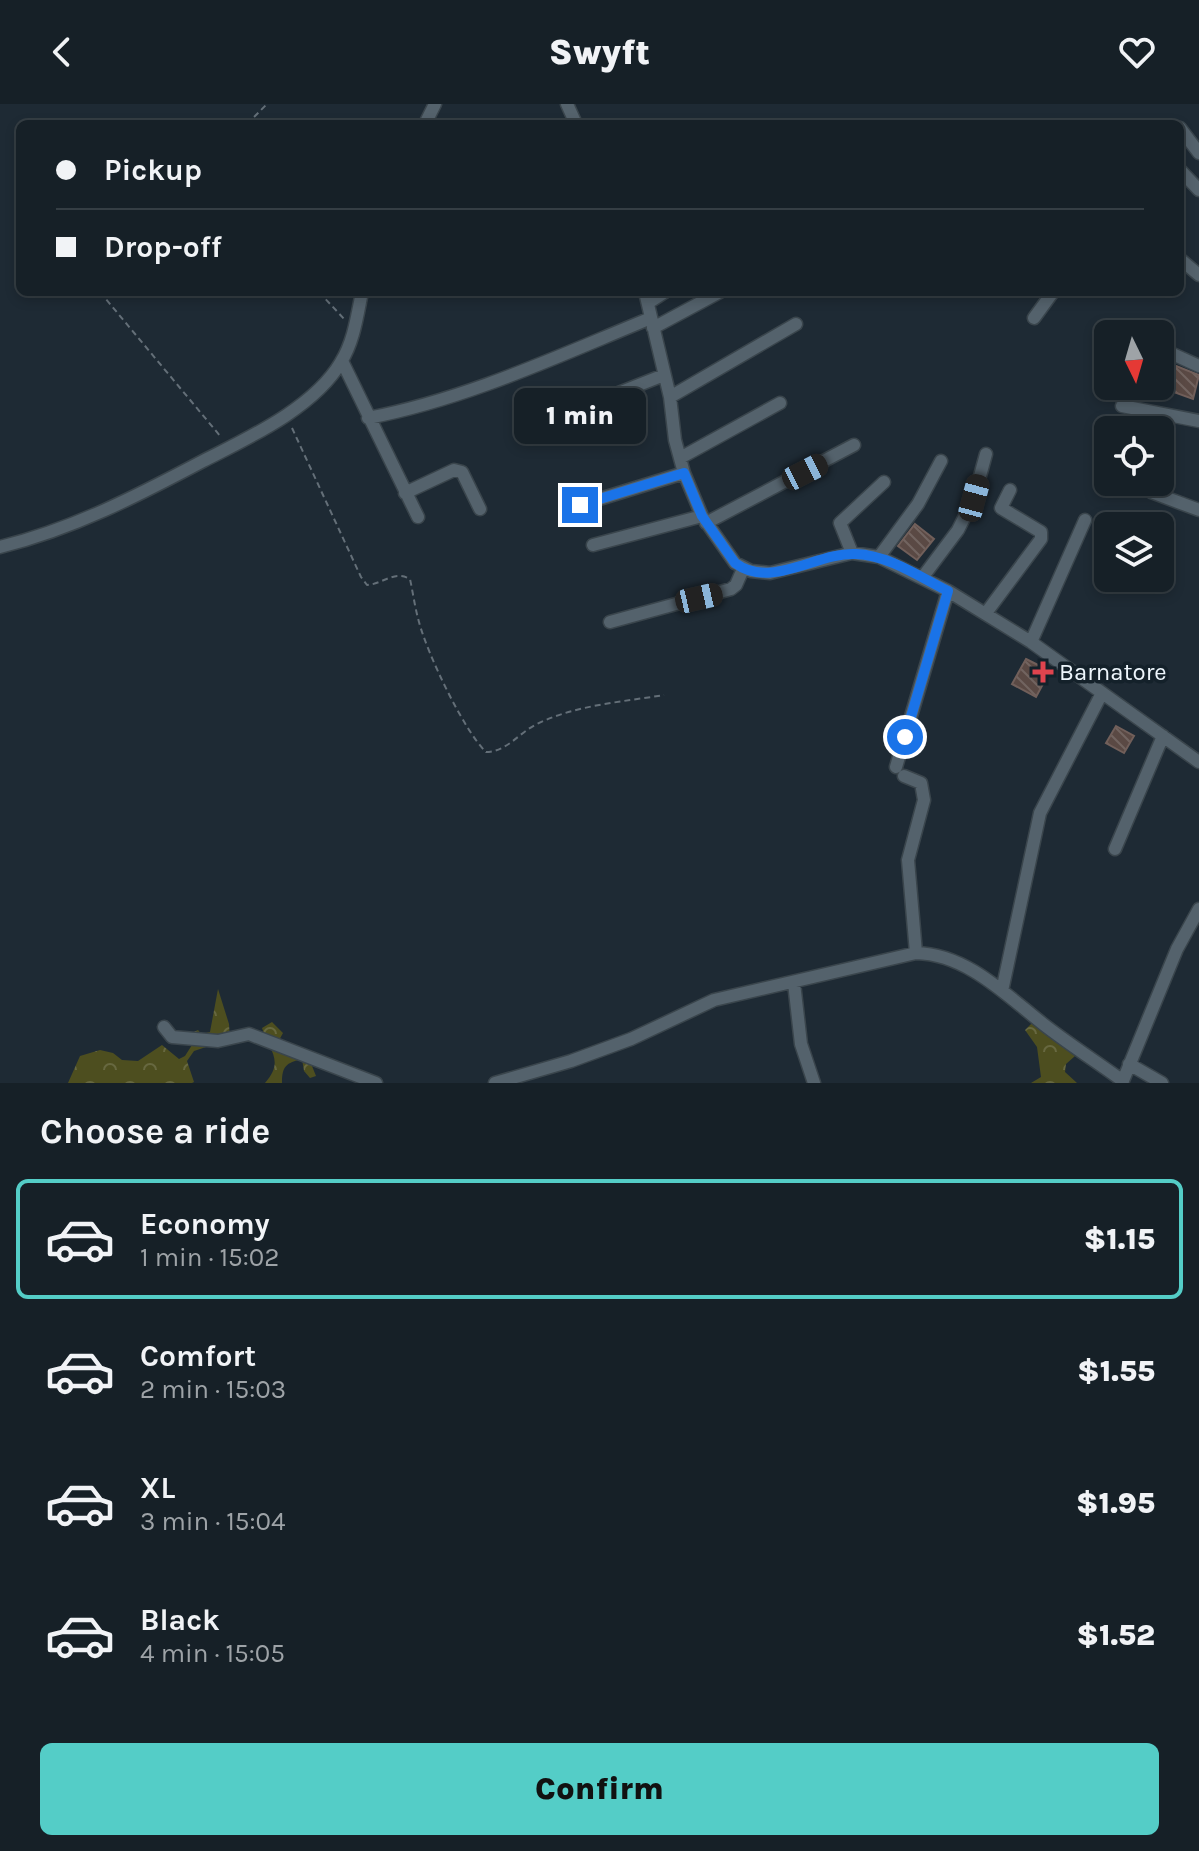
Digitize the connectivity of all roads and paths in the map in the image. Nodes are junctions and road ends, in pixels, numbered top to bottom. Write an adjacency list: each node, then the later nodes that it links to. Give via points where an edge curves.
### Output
1 (267, 104): 2 (path)
2 (251, 120)
3 (1184, 133): 4 (street)
4 (1199, 153)
5 (1184, 174): 7 (street)
6 (1184, 185): 8 (street)
7 (1199, 190)
8 (1199, 200)
9 (103, 296): 31 (path)
10 (323, 296): 18 (path)
11 (361, 296): 18 (street)
12 (711, 296): 16 (street)
13 (1050, 296): 15 (street)
14 (647, 298): 16 (street)
15 (1034, 318)
16 (652, 323): 22 (street); 27 (street, via 468,391)
17 (796, 324): 23 (street)
18 (355, 331): 20 (street)
19 (1174, 355): 21 (street)
20 (342, 361): 26 (street); 27 (street)
21 (1199, 366)
22 (664, 375): 23 (street); 29 (street)
23 (670, 397): 33 (street)
24 (780, 403): 33 (street)
25 (1122, 406): 28 (street)
26 (286, 416): 31 (street); 57 (path, via 367,585 393,575 410,579 419,624 441,675 473,740 486,752 577,710)
27 (368, 418): 38 (street)
28 (1199, 421)
29 (530, 428)
30 (854, 445): 44 (street)
31 (230, 447): 47 (street, via 84,520)
32 (986, 454): 51 (street, via 958,530)
33 (680, 458): 35 (street)
34 (941, 461): 49 (street, via 918,504)
35 (684, 473): 40 (street); 44 (street)
36 (884, 482): 48 (street, via 840,523)
37 (1010, 490): 53 (street, via 1001,508 1041,532 1041,539)
38 (405, 493): 41 (street, via 454,470 462,472); 43 (street)
39 (1162, 496): 42 (street)
40 (580, 505)
41 (480, 509)
42 (1199, 510)
43 (418, 517)
44 (704, 519): 46 (street); 50 (street)
45 (1085, 520): 55 (street)
46 (593, 545)
47 (0, 547)
48 (852, 553): 49 (street); 50 (street, via 770,573)
49 (879, 557): 51 (street)
50 (743, 569): 54 (street, via 731,589)
51 (922, 578): 52 (street)
52 (948, 591): 53 (street); 62 (street, via 900,772 921,783 924,800 908,860)
53 (986, 613): 55 (street)
54 (610, 622)
55 (1031, 642): 56 (street)
56 (1102, 693): 58 (street); 64 (street, via 1040,813)
57 (664, 695)
58 (1163, 736): 59 (street); 60 (street)
59 (1199, 762)
60 (1115, 849)
61 (1199, 909): 66 (street)
62 (916, 953): 63 (street); 64 (street, via 963,965)
63 (794, 983): 69 (street, via 714,1000 631,1039); 70 (street, via 801,1044)
64 (1002, 991): 67 (street)
65 (164, 1027): 68 (street, via 172,1037 203,1040 249,1034)
66 (1129, 1064): 67 (street); 71 (street)
67 (1122, 1082)
68 (376, 1083)
69 (495, 1083)
70 (814, 1083)
71 (1162, 1083)

